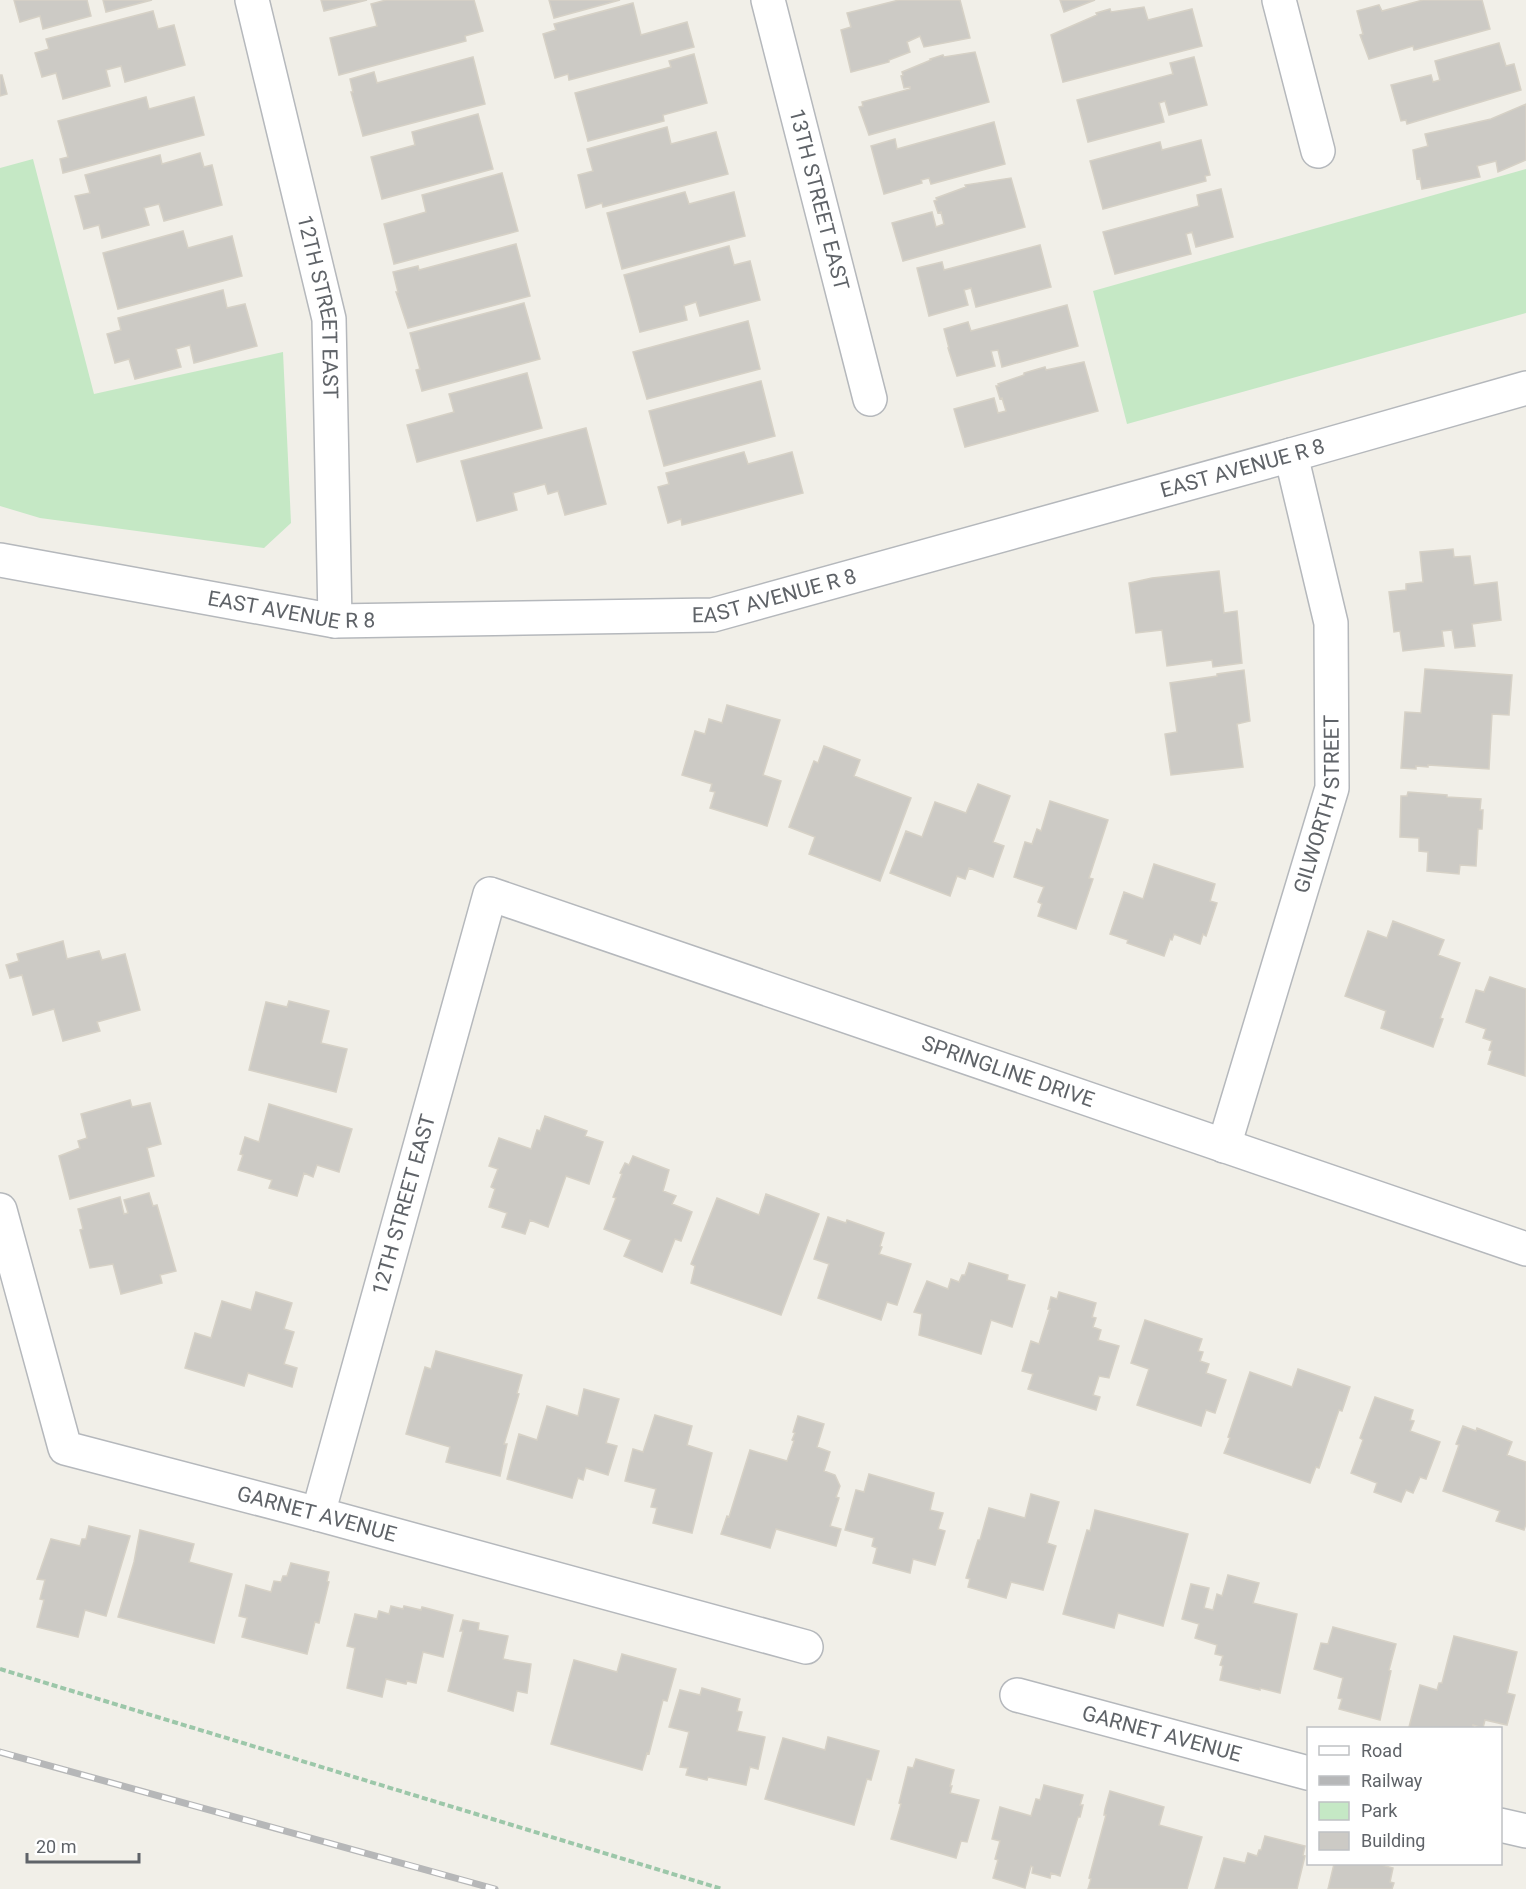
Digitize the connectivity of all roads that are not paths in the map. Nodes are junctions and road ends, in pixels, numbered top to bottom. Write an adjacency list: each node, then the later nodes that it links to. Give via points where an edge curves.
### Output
1 (252, 0): 9 (street, 12TH STREET EAST, via 329,319)
2 (768, 0): 6 (street, 13TH STREET EAST)
3 (1278, 0): 4 (street)
4 (1318, 151)
5 (1526, 388): 7 (street, EAST AVENUE R 8)
6 (870, 399)
7 (1291, 455): 9 (street, EAST AVENUE R 8, via 713,615); 11 (street, GILWORTH STREET, via 1331,623 1332,788)
8 (0, 560): 9 (street, EAST AVENUE R 8)
9 (335, 621)
10 (490, 894): 11 (street, SPRINGLINE DRIVE); 14 (street, 12TH STREET EAST)
11 (1224, 1146): 13 (street, SPRINGLINE DRIVE)
12 (0, 1210): 14 (street, GARNET AVENUE, via 64,1448)
13 (1526, 1249)
14 (318, 1514): 15 (street, GARNET AVENUE)
15 (806, 1647)
16 (1017, 1695): 17 (street, GARNET AVENUE)
17 (1307, 1773)
18 (1502, 1826): 19 (street)
19 (1526, 1832)

